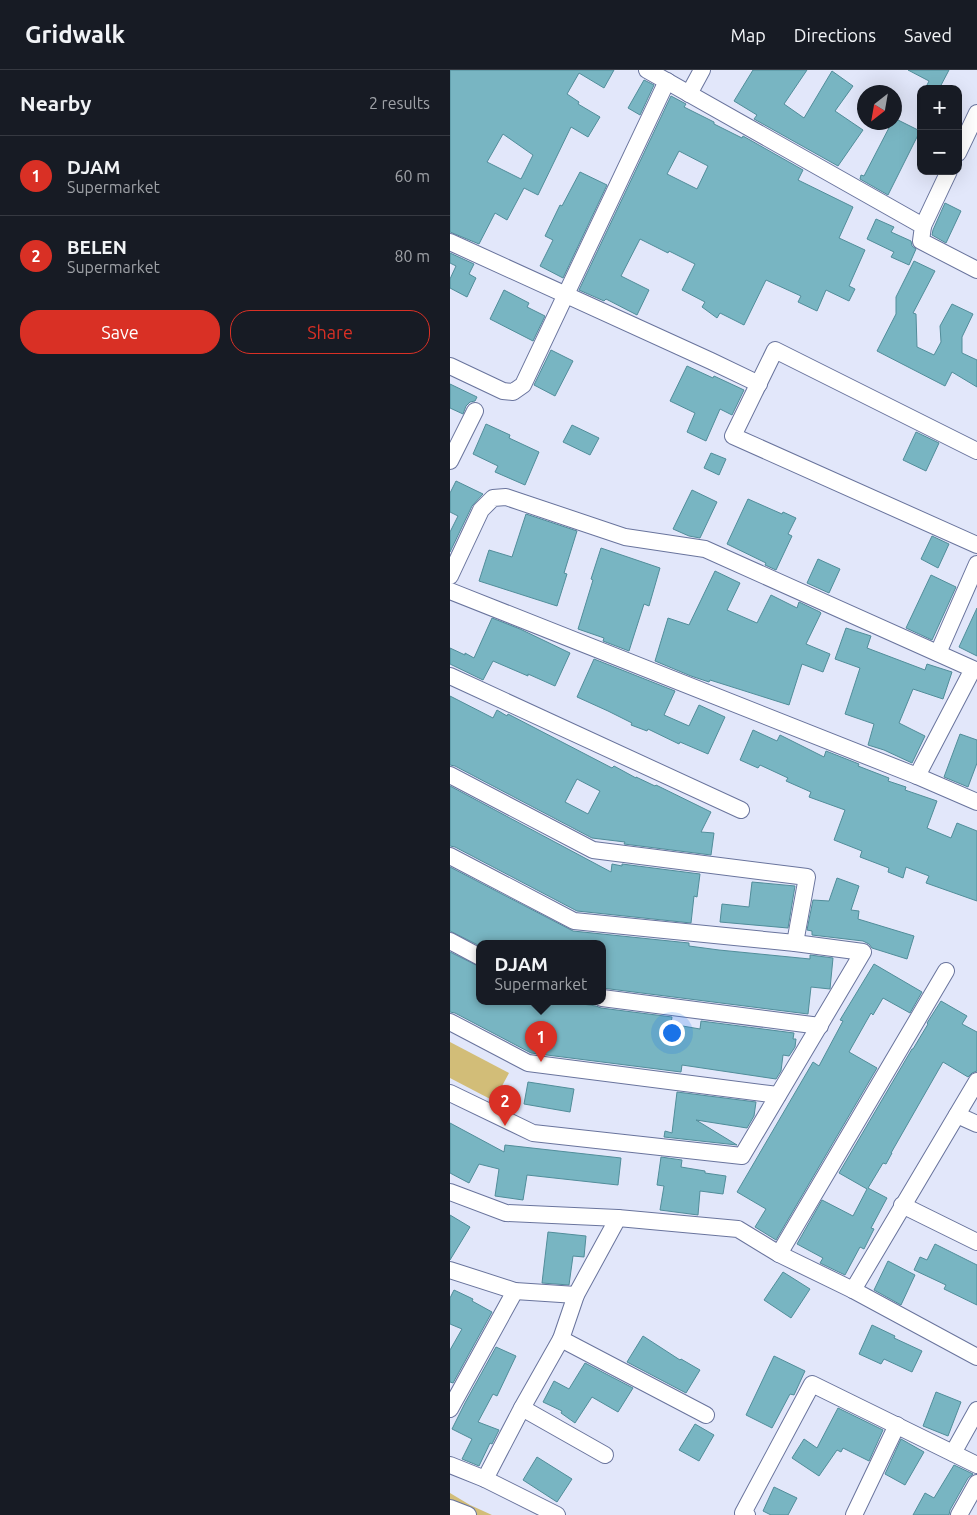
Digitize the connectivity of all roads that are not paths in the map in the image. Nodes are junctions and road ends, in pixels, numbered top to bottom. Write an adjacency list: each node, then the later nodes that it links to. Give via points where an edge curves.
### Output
1 (647, 70): 3 (street)
2 (702, 70): 4 (street)
3 (666, 81): 4 (street); 11 (street)
4 (689, 94): 8 (street)
5 (977, 113): 6 (street)
6 (962, 144)
7 (947, 175): 8 (street)
8 (923, 226): 10 (street, via 921,241)
9 (450, 242): 11 (street)
10 (977, 270)
11 (565, 295): 12 (street, via 523,384 513,392 503,391); 13 (street)
12 (450, 366)
13 (759, 384): 15 (street, via 776,350); 17 (street, via 733,436)
14 (475, 410): 16 (street)
15 (977, 450)
16 (452, 453)
17 (977, 544)
18 (977, 564): 21 (street)
19 (450, 576): 21 (street, via 481,510 493,498 506,497 625,537 705,549)
20 (450, 591): 24 (street)
21 (938, 653): 24 (street, via 973,669)
22 (450, 676): 26 (street)
23 (450, 775): 29 (street, via 593,850 807,877)
24 (917, 776): 25 (street)
25 (977, 802)
26 (741, 810)
27 (450, 856): 29 (street, via 574,921)
28 (450, 941): 30 (street)
29 (795, 943): 34 (street, via 863,952)
30 (476, 955)
31 (946, 971): 44 (street)
32 (606, 999): 34 (street)
33 (450, 1022): 37 (street, via 528,1063)
34 (820, 1026): 37 (street)
35 (977, 1081): 38 (street)
36 (450, 1093): 37 (street, via 533,1133 742,1156)
37 (778, 1095)
38 (957, 1115): 39 (street); 41 (street)
39 (977, 1124)
40 (450, 1192): 42 (street, via 506,1213)
41 (902, 1204): 43 (street); 46 (street)
42 (618, 1218): 44 (street, via 738,1229); 48 (street)
43 (977, 1242)
44 (779, 1254): 46 (street)
45 (450, 1271): 47 (street)
46 (853, 1290): 50 (street)
47 (515, 1291): 48 (street); 52 (street)
48 (576, 1295): 49 (street)
49 (561, 1339): 51 (street); 54 (street)
50 (977, 1357)
51 (522, 1408): 57 (street); 60 (street)
52 (450, 1409)
53 (977, 1410): 56 (street)
54 (706, 1414)
55 (897, 1425): 56 (street); 65 (street, via 812,1384 744,1513); 66 (street)
56 (953, 1453): 58 (street)
57 (605, 1455)
58 (977, 1465)
59 (450, 1466): 60 (street)
60 (485, 1479): 64 (street)
61 (977, 1483): 67 (street)
62 (450, 1508): 63 (street)
63 (468, 1515)
64 (557, 1515)
65 (747, 1515)
66 (854, 1515)
67 (959, 1515)

